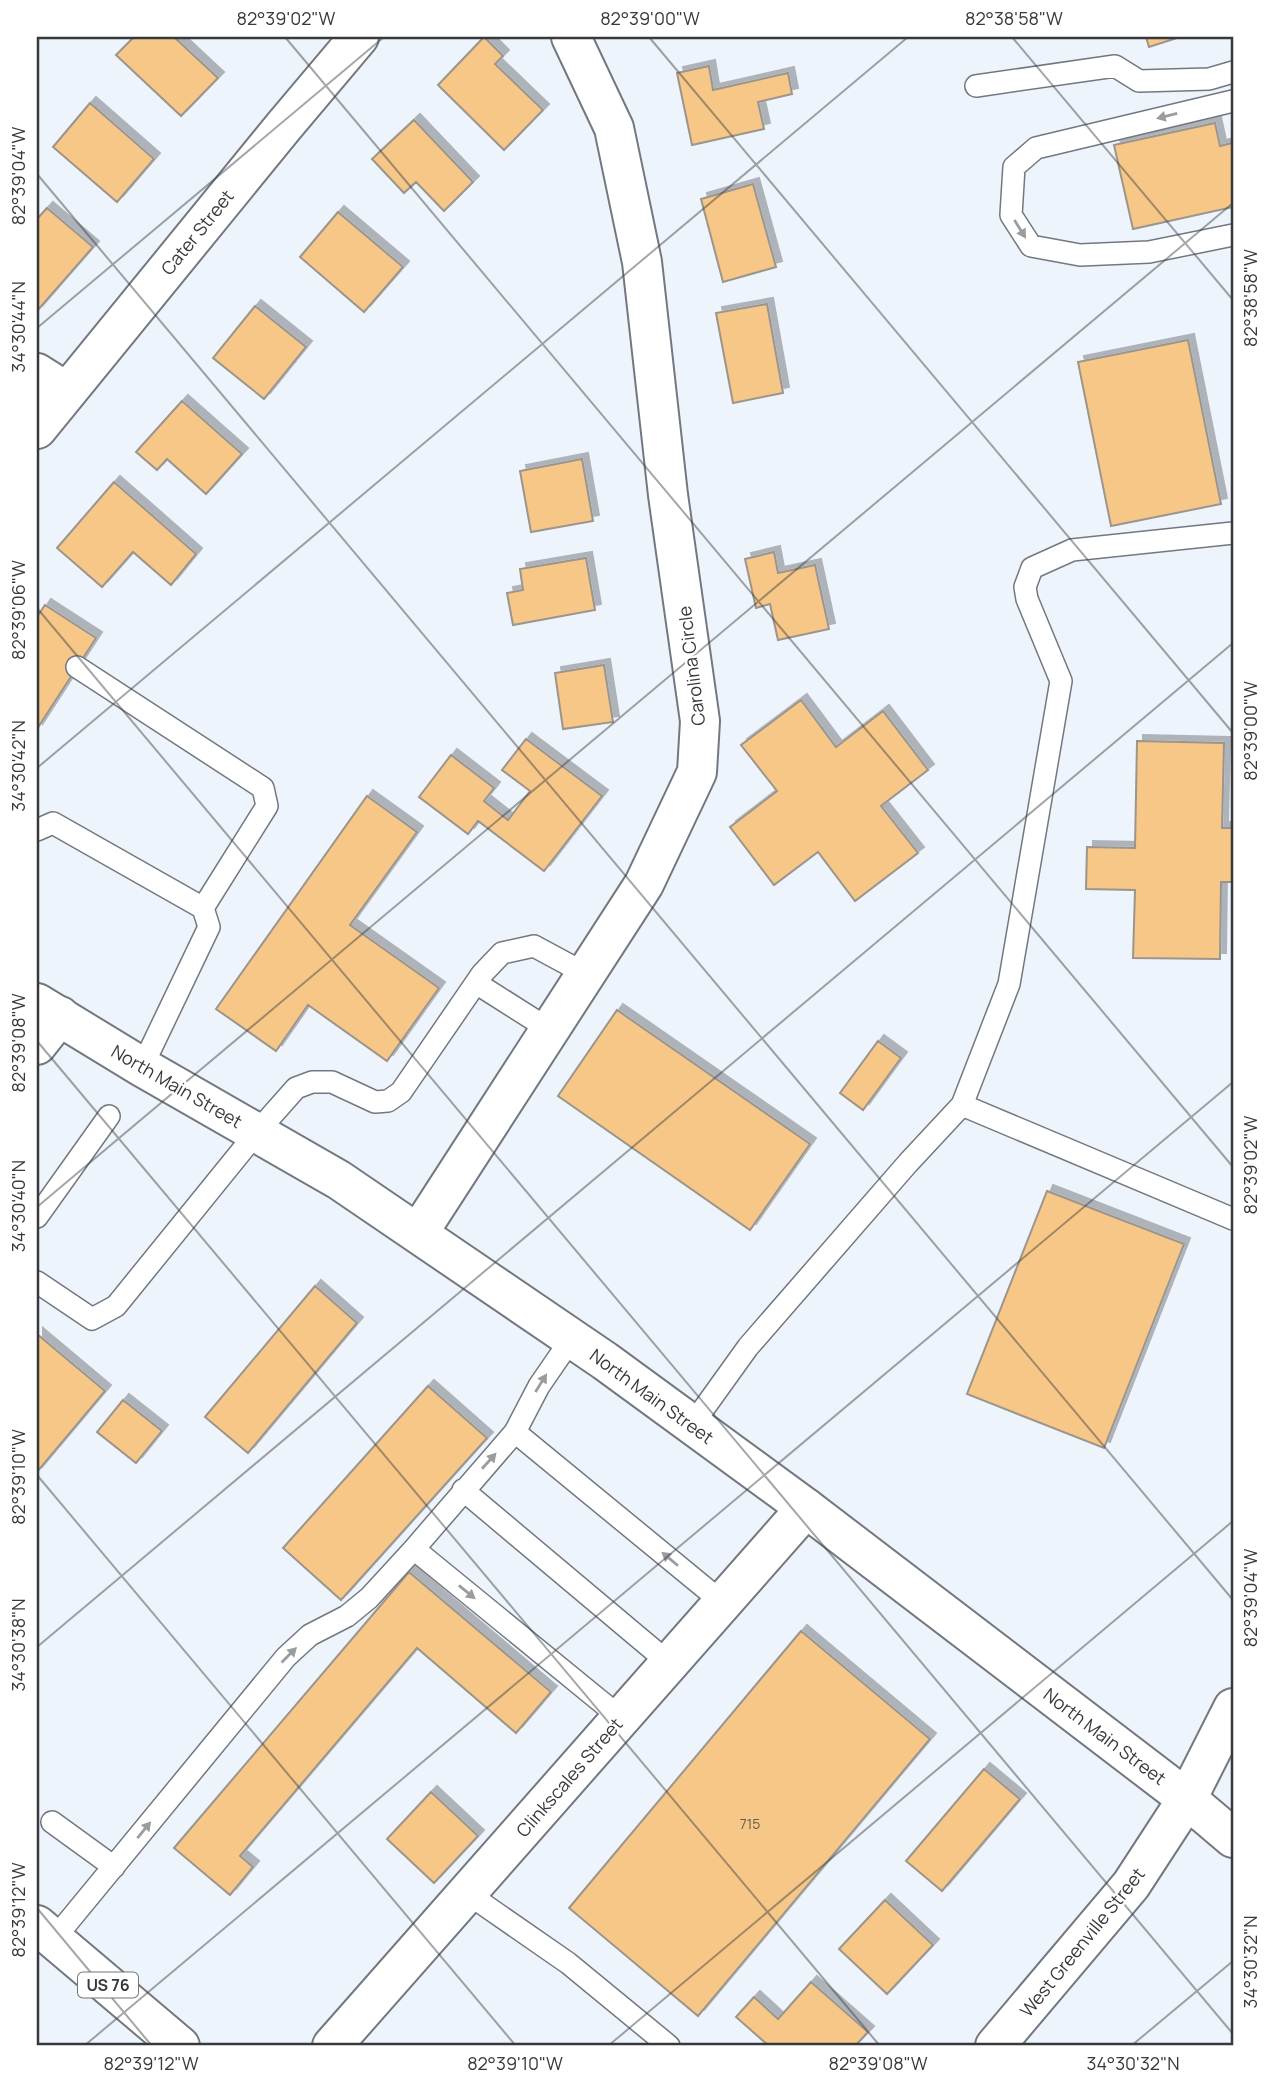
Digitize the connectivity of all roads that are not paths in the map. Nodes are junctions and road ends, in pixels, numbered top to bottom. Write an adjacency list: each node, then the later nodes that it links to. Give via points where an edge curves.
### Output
1 (359, 37): 7 (street, Cater Street)
2 (571, 37): 13 (street, Carolina Circle, via 614,128 642,261 700,721 697,772 670,833 644,884)
3 (1233, 72): 4 (lane, via 1209,79 1139,81 1115,66)
4 (976, 86)
5 (1233, 102): 6 (lane, one-way to 6, via 1037,148 1014,167 1011,215 1031,246 1080,255 1149,252)
6 (1233, 234)
7 (52, 383): 8 (street, Cater Street)
8 (37, 429)
9 (1233, 533): 18 (lane, via 1072,550 1032,568 1027,578 1027,599 1061,681 1009,984)
10 (77, 667): 12 (lane, via 262,788 267,806)
11 (37, 830): 12 (lane, via 53,823)
12 (203, 908): 17 (lane, via 209,927)
13 (586, 974): 14 (lane, via 534,946 502,953); 16 (street, Carolina Circle)
14 (476, 983): 16 (lane); 20 (lane, via 401,1093 388,1101 375,1101 332,1082 312,1083 296,1088)
15 (44, 1021): 17 (street, North Main Street)
16 (550, 1030): 23 (street, Carolina Circle)
17 (142, 1067): 20 (street, North Main Street)
18 (962, 1105): 22 (lane); 26 (lane, via 748,1347)
19 (109, 1116): 21 (lane)
20 (257, 1132): 23 (street, North Main Street); 24 (lane, via 116,1306 92,1319)
21 (37, 1217)
22 (1233, 1219)
23 (419, 1232): 25 (street, North Main Street)
24 (37, 1282)
25 (572, 1338): 26 (street, North Main Street); 27 (lane, one-way to 25)
26 (692, 1425): 29 (street, North Main Street)
27 (515, 1432): 28 (lane, one-way to 27); 31 (lane, one-way to 27)
28 (463, 1490): 30 (lane); 32 (lane)
29 (806, 1508): 31 (street, Clinkscales Street); 35 (street, North Main Street)
30 (414, 1549): 34 (lane, one-way to 34); 38 (lane, one-way to 30, via 286,1657 310,1635 347,1616 369,1598)
31 (722, 1602): 32 (street, Clinkscales Street)
32 (669, 1663): 34 (street, Clinkscales Street)
33 (1233, 1708): 35 (street, West Greenville Street)
34 (621, 1718): 39 (street, Clinkscales Street)
35 (1187, 1799): 37 (street, North Main Street); 44 (street, West Greenville Street, via 1132,1885)
36 (52, 1822): 38 (lane)
37 (1233, 1838)
38 (114, 1867): 40 (lane)
39 (467, 1893): 42 (street, Clinkscales Street); 43 (lane, via 568,1963)
40 (45, 1932): 41 (street, US 76)
41 (180, 2046)
42 (332, 2046)
43 (669, 2046)
44 (995, 2046)

